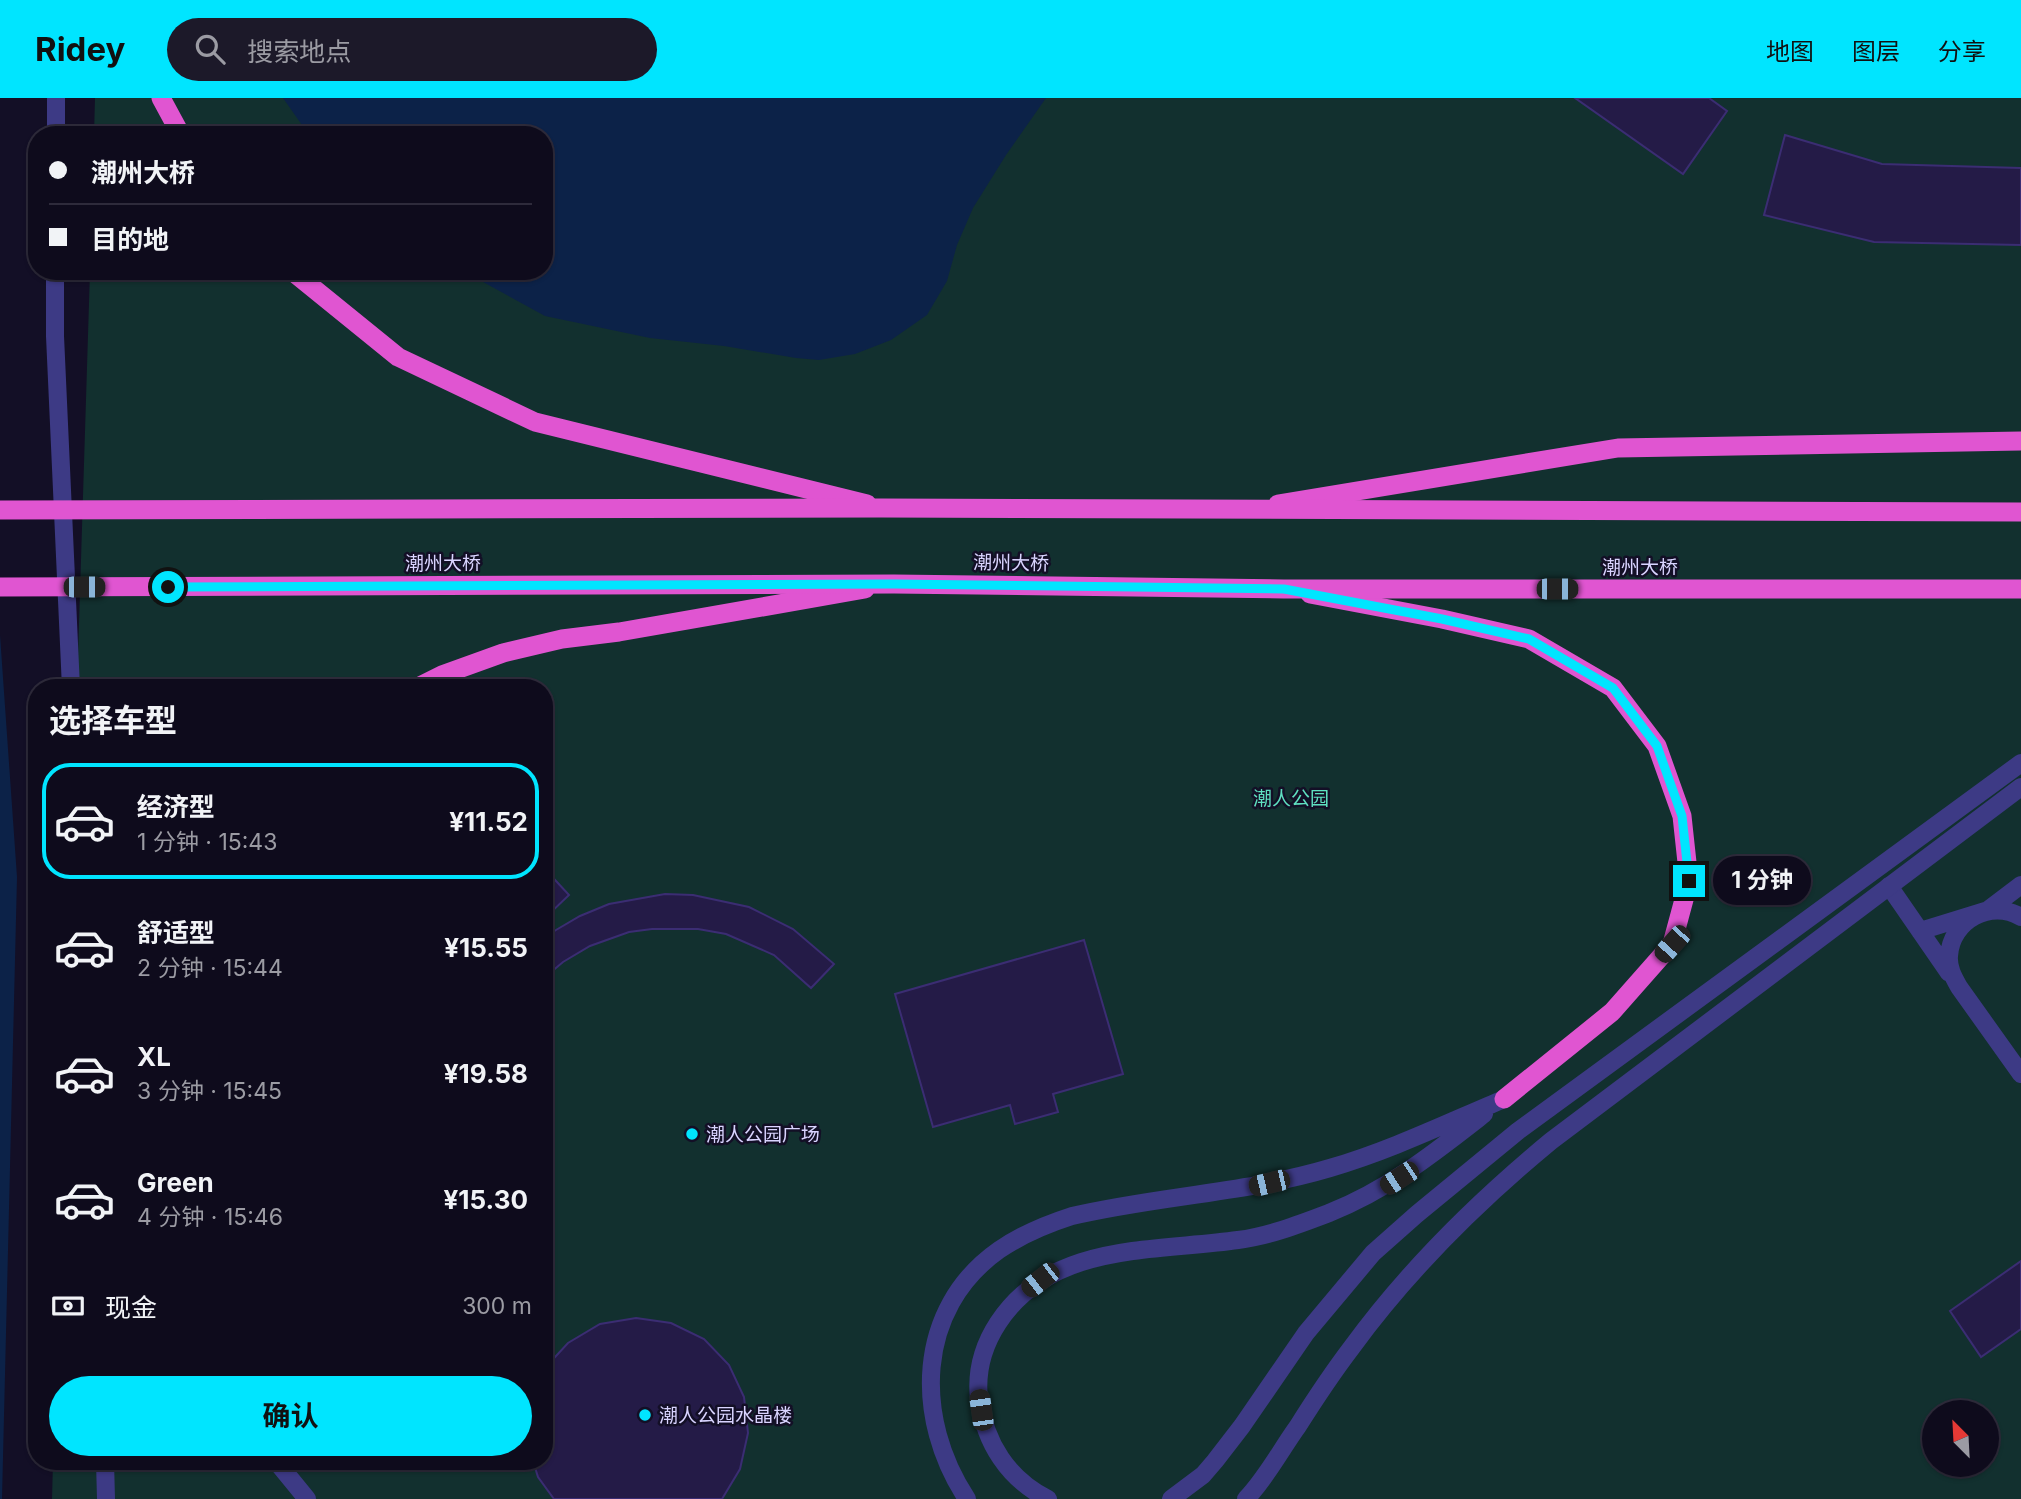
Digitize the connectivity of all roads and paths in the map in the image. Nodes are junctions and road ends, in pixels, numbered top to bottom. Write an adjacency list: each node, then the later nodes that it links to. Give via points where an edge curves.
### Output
1 (56, 98): 3 (street)
2 (161, 98): 4 (highway)
3 (56, 126)
4 (176, 126)
5 (55, 280): 16 (street)
6 (303, 280): 8 (highway, bridge, via 398,357 535,422)
7 (2021, 441): 9 (highway, bridge, via 1618,448)
8 (881, 508): 9 (highway, bridge); 10 (highway, bridge)
9 (1248, 509): 11 (highway, bridge)
10 (0, 510)
11 (2021, 512)
12 (894, 584): 13 (highway, 潮州大桥, bridge); 14 (highway, 潮州大桥, bridge); 17 (highway, bridge, via 562,639 503,653)
13 (0, 587)
14 (1284, 589): 15 (highway, 潮州大桥, bridge); 27 (highway, bridge, via 1529,639 1613,688 1657,746 1682,816 1689,881 1672,944 1612,1012)
15 (2021, 589)
16 (71, 679)
17 (434, 679)
18 (2021, 763): 34 (street, via 1518,1131 1417,1213 1373,1254 1307,1333 1203,1475)
19 (2021, 787): 21 (street)
20 (2021, 885): 22 (street)
21 (1889, 886): 24 (street); 35 (street, via 1551,1141 1451,1230 1373,1318 1264,1480)
22 (1988, 910): 23 (street); 24 (street); 25 (street, via 1960,927 1952,941 1951,973)
23 (2021, 917)
24 (1920, 931): 25 (street)
25 (1959, 987): 26 (street)
26 (2021, 1074)
27 (1504, 1099): 32 (street, via 1330,1168 1248,1188 1072,1216 999,1250 970,1278 947,1310 935,1341 930,1376 932,1419 941,1450); 33 (street, via 1412,1170 1331,1212 1241,1240 1095,1257 1058,1270 1018,1297 985,1346 978,1387 981,1410 1010,1472)
28 (105, 1470): 30 (street)
29 (283, 1470): 31 (street)
30 (106, 1499)
31 (307, 1499)
32 (967, 1499)
33 (1048, 1499)
34 (1171, 1499)
35 (1245, 1499)

